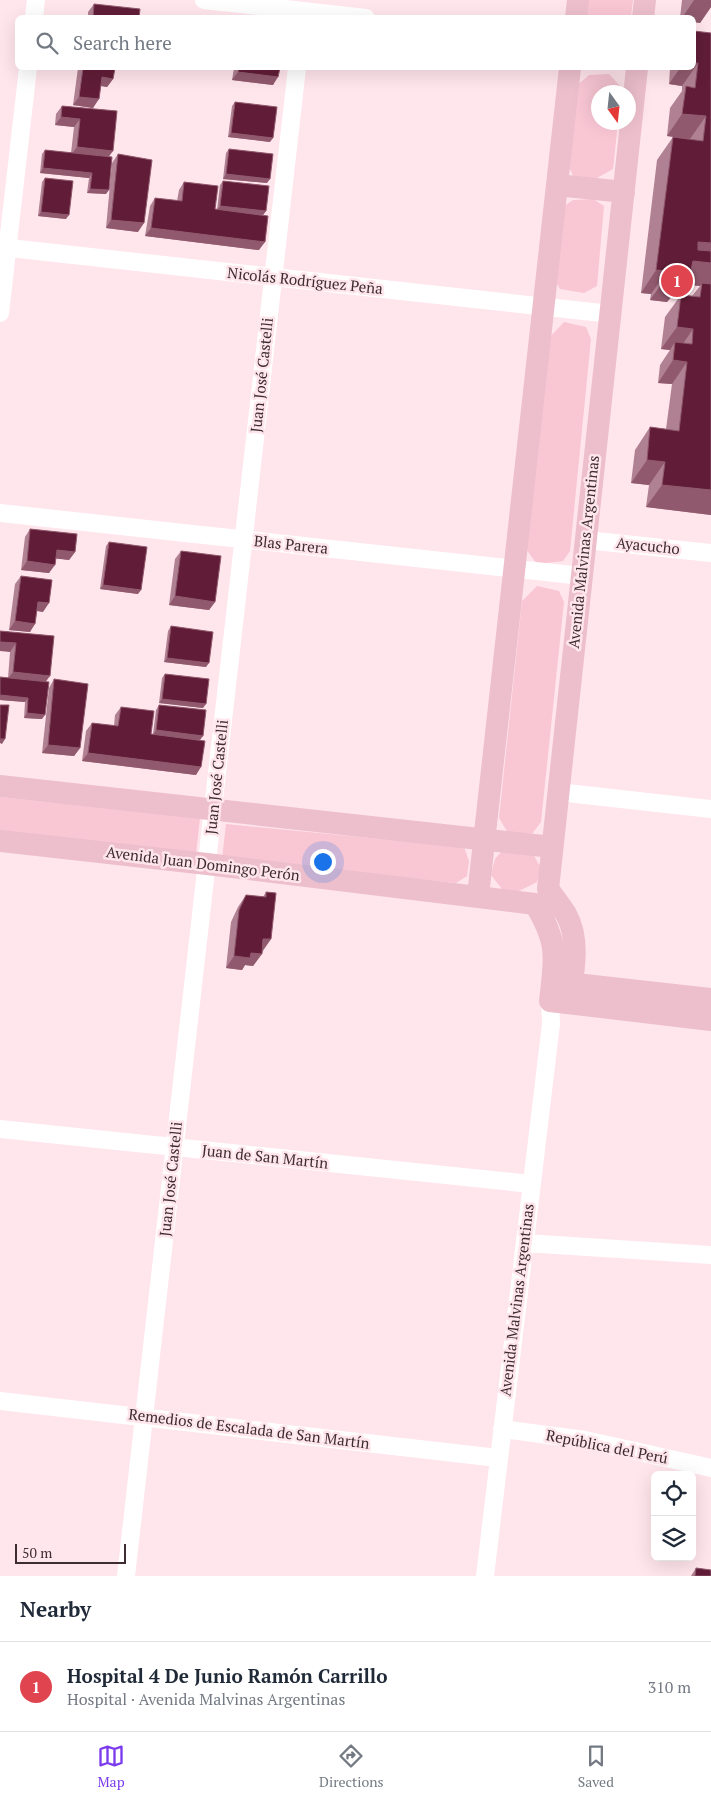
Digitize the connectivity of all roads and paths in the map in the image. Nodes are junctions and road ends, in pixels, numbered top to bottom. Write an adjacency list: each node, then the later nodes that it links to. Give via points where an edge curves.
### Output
1 (36, 0): 6 (street)
2 (204, 0): 5 (street)
3 (578, 0): 8 (main road)
4 (645, 0): 9 (main road)
5 (303, 9): 7 (street)
6 (34, 15)
7 (345, 15)
8 (576, 15)
9 (643, 15)
10 (28, 70): 16 (street)
11 (297, 70): 17 (street, Juan José Castelli)
12 (570, 70): 14 (main road)
13 (637, 70): 15 (main road, Avenida Malvinas Argentinas)
14 (557, 185): 15 (main road); 18 (main road)
15 (624, 192): 20 (main road, Avenida Malvinas Argentinas)
16 (4, 248): 17 (street, Nicolás Rodríguez Peña); 19 (street)
17 (273, 277): 18 (street, Nicolás Rodríguez Peña); 22 (street, Juan José Castelli)
18 (544, 307): 20 (street, Nicolás Rodríguez Peña); 25 (main road)
19 (0, 313)
20 (610, 314): 23 (main road, Avenida Malvinas Argentinas)
21 (0, 513): 22 (street, Blas Parera)
22 (243, 540): 25 (street, Blas Parera); 29 (street, Juan José Castelli)
23 (586, 540): 24 (street, Ayacucho); 26 (main road, Avenida Malvinas Argentinas)
24 (711, 553)
25 (515, 570): 26 (street, Blas Parera); 31 (main road)
26 (582, 576): 28 (main road, Avenida Malvinas Argentinas)
27 (0, 786): 29 (main road)
28 (558, 792): 30 (street); 33 (main road, Avenida Malvinas Argentinas)
29 (213, 810): 31 (main road); 34 (street, Juan José Castelli)
30 (711, 810)
31 (485, 840): 33 (main road); 35 (main road)
32 (0, 841): 34 (main road, Avenida Juan Domingo Perón)
33 (552, 847): 36 (main road, Avenida Malvinas Argentinas)
34 (207, 864): 35 (main road, Avenida Juan Domingo Perón); 41 (street, Juan José Castelli)
35 (478, 896): 36 (main road, Avenida Juan Domingo Perón)
36 (542, 896): 37 (main road, Avenida Malvinas Argentinas)
37 (561, 992): 38 (main road); 39 (main road); 42 (street, Avenida Malvinas Argentinas, via 551,1024)
38 (711, 999)
39 (711, 1020)
40 (0, 1129): 41 (street, Juan de San Martín)
41 (175, 1148): 42 (street, Juan de San Martín); 46 (street, Juan José Castelli)
42 (531, 1184): 43 (street, Avenida Malvinas Argentinas)
43 (525, 1243): 44 (street); 47 (street, Avenida Malvinas Argentinas)
44 (711, 1255)
45 (0, 1401): 46 (street, Remedios de Escalada de San Martín)
46 (144, 1417): 48 (street, Remedios de Escalada de San Martín); 50 (street, Juan José Castelli)
47 (502, 1429): 48 (street, Avenida Malvinas Argentinas); 49 (street, República del Perú, via 585,1440)
48 (498, 1458): 51 (street, Avenida Malvinas Argentinas)
49 (711, 1468)
50 (126, 1576)
51 (485, 1576)

